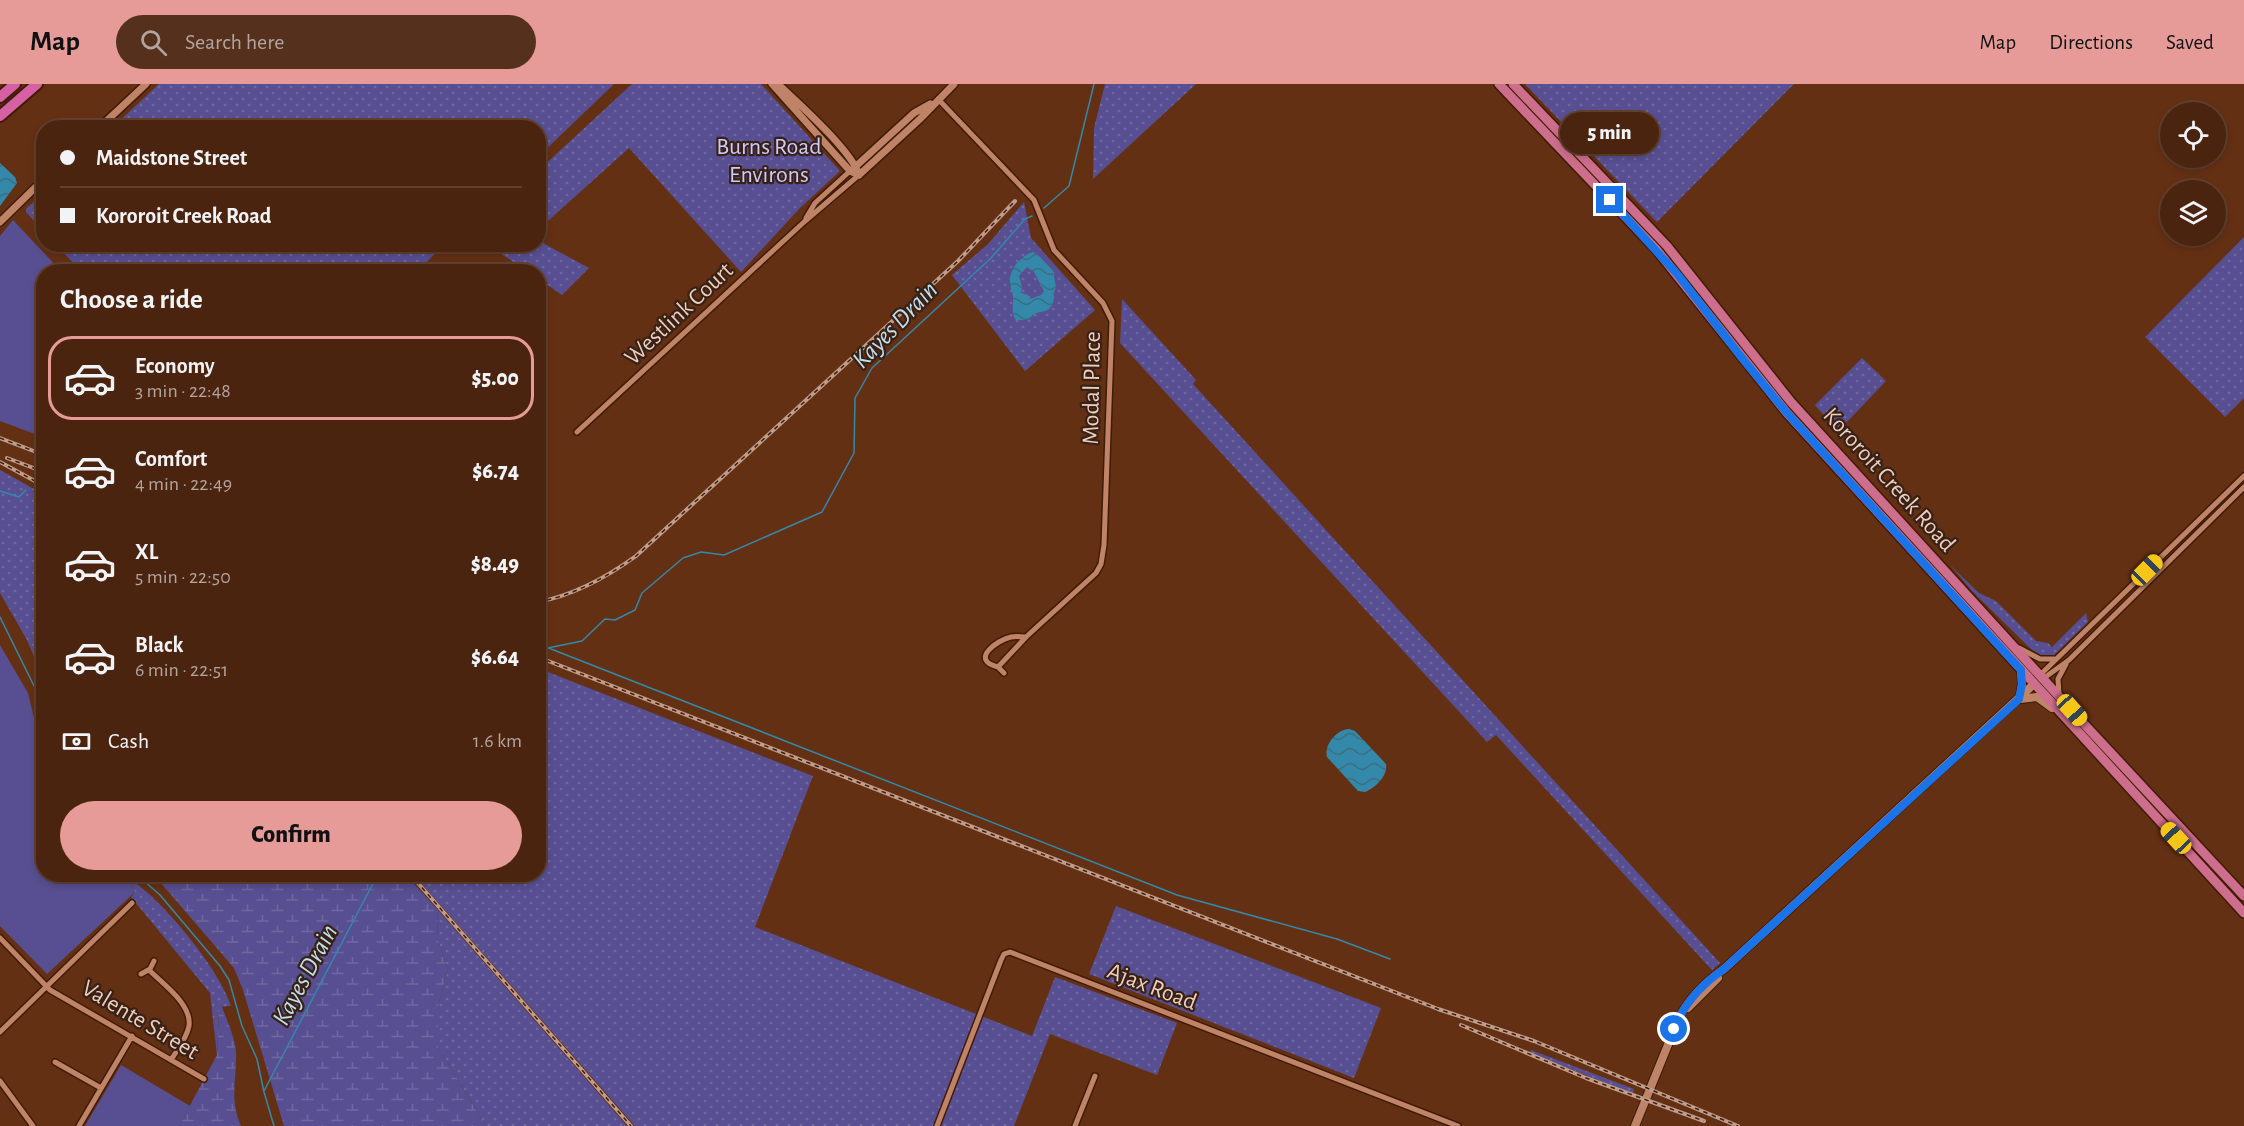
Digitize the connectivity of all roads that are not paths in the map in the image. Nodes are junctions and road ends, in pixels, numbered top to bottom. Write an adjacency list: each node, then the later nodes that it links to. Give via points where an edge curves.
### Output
1 (15, 84): 9 (highway)
2 (37, 84): 11 (highway)
3 (146, 84): 12 (street)
4 (772, 84): 13 (street)
5 (778, 84): 13 (street, via 805,109)
6 (954, 84): 10 (street)
7 (1499, 84): 18 (main road, Kororoit Creek Road)
8 (1513, 84): 18 (main road, Kororoit Creek Road)
9 (0, 97)
10 (938, 99): 13 (street, via 914,113); 14 (street); 29 (street, Modal Place, via 1031,196 1054,250 1103,303 1112,321 1101,564 1089,580)
11 (0, 116)
12 (108, 120)
13 (853, 168): 14 (street); 17 (street, Westlink Court, via 815,203)
14 (859, 175): 17 (street, Westlink Court)
15 (36, 187): 16 (street)
16 (0, 222)
17 (804, 222): 19 (street, Westlink Court)
18 (1640, 224): 20 (main road, Kororoit Creek Road, via 1766,389)
19 (577, 432)
20 (1825, 447): 23 (main road, Kororoit Creek Road); 24 (main road, Kororoit Creek Road)
21 (2244, 476): 25 (street)
22 (2244, 487): 26 (street)
23 (1919, 542): 24 (main road); 30 (main road, Kororoit Creek Road)
24 (1910, 549): 34 (main road, Kororoit Creek Road)
25 (2162, 556): 26 (street); 27 (street)
26 (2168, 562): 28 (street)
27 (2099, 618): 28 (street); 31 (street)
28 (2105, 624): 32 (street)
29 (1026, 637): 33 (street, Modal Place); 33 (street, via 992,645 986,658)
30 (2010, 642): 31 (street, via 2040,659); 36 (main road, Kororoit Creek Road)
31 (2058, 658): 36 (street)
32 (2069, 660): 36 (street); 38 (street, via 2058,679)
33 (998, 667): 35 (street)
34 (2021, 670): 37 (main road, Kororoit Creek Road); 39 (main road)
35 (1004, 673)
36 (2042, 677): 37 (main road); 38 (main road, Kororoit Creek Road)
37 (2034, 684): 39 (main road); 40 (main road, Kororoit Creek Road)
38 (2059, 696): 41 (main road, Kororoit Creek Road)
39 (2019, 699): 40 (main road, via 2037,697); 62 (main road, via 1724,969 1688,1008 1674,1029)
40 (2068, 720): 43 (main road, Kororoit Creek Road)
41 (2244, 896)
42 (132, 903): 48 (street)
43 (2244, 913)
44 (0, 938): 48 (street)
45 (154, 961): 46 (street)
46 (149, 970): 47 (street); 51 (street, via 182,1004 189,1018 186,1034)
47 (141, 974)
48 (47, 985): 49 (street); 50 (street, Valente Street)
49 (0, 1032)
50 (132, 1036): 51 (street, Valente Street); 56 (street)
51 (171, 1060): 54 (street, Valente Street)
52 (55, 1062): 56 (street)
53 (1095, 1076): 60 (street)
54 (204, 1079)
55 (0, 1081): 57 (street)
56 (101, 1088): 58 (street)
57 (33, 1126)
58 (79, 1126)
59 (937, 1126): 61 (street, Ajax Road, via 1001,960 1010,952)
60 (1075, 1126)
61 (1458, 1126)
62 (1635, 1126)

